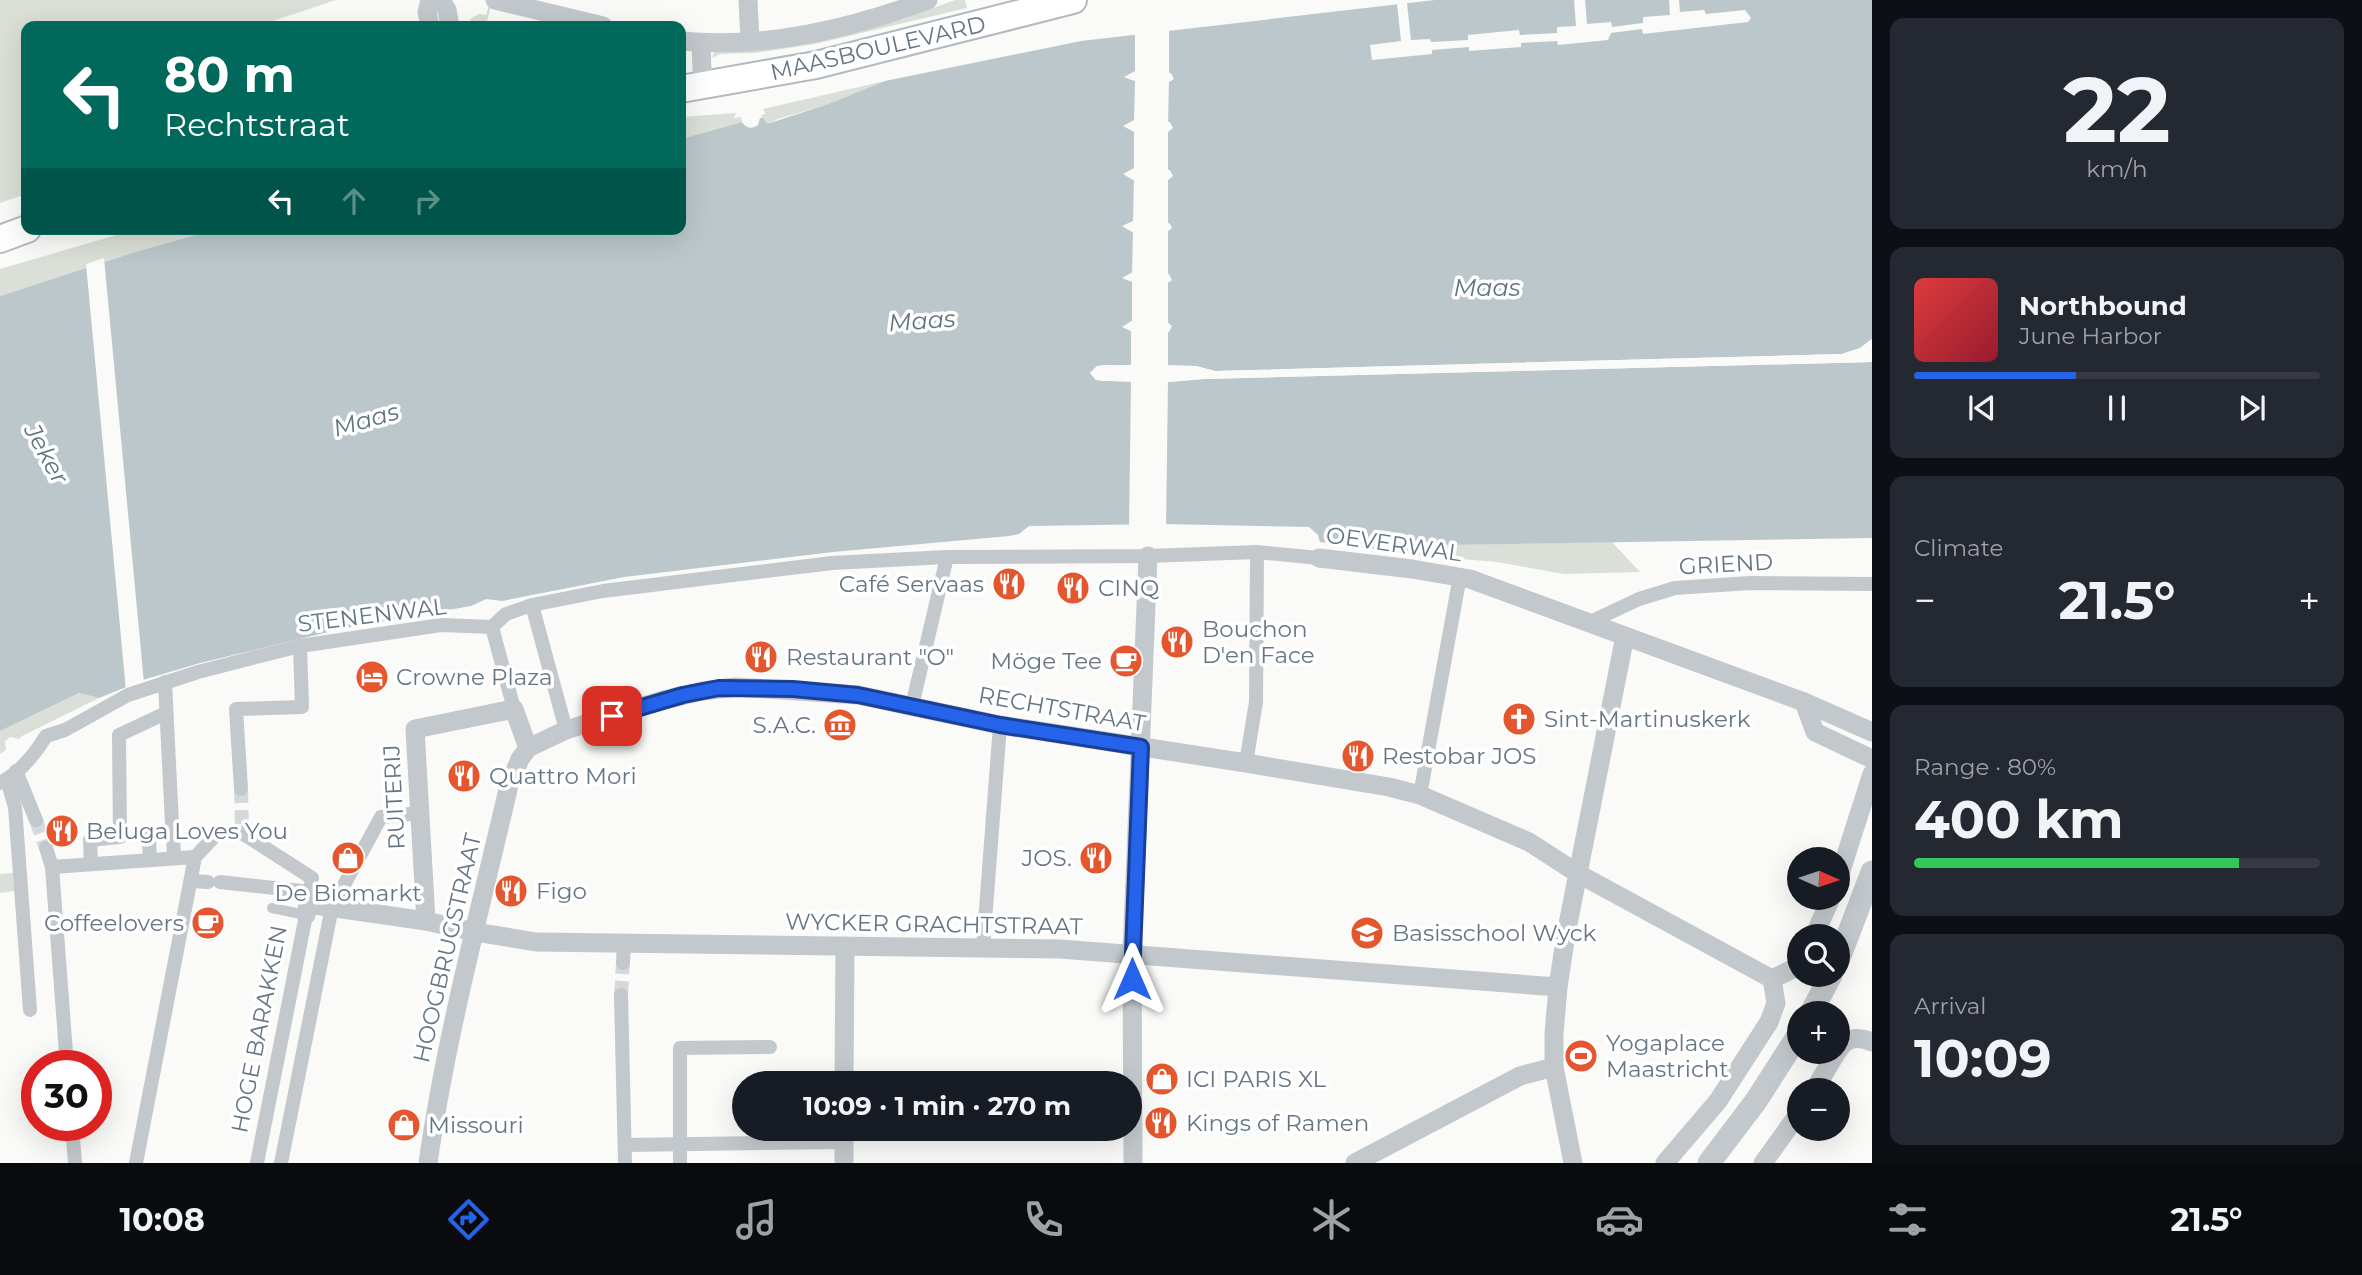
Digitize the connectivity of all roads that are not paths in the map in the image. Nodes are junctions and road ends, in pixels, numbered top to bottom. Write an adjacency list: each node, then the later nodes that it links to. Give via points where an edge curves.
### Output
1 (430, 0): 8 (street)
2 (441, 0): 9 (street)
3 (495, 0): 10 (street)
4 (748, 0): 12 (street)
5 (928, 0): 12 (street, via 805,35)
6 (1031, 0): 14 (main road, MAASBOULEVARD, via 814,54)
7 (1073, 0): 15 (main road, MAASBOULEVARD, via 816,65)
8 (429, 21)
9 (449, 21)
10 (582, 21)
11 (686, 42): 13 (street)
12 (750, 42): 13 (street)
13 (701, 43): 14 (street)
14 (691, 70)
15 (686, 88)
16 (21, 215): 17 (main road)
17 (0, 223)
18 (21, 231): 19 (main road)
19 (0, 239)
20 (1257, 552): 21 (street, OEVERWAL); 23 (street, OEVERWAL); 42 (street, via 1256,702)
21 (1147, 556): 22 (street, OEVERWAL); 39 (street)
22 (947, 557): 26 (street, via 742,573); 33 (street)
23 (1319, 558): 24 (street, OEVERWAL)
24 (1460, 576): 27 (street, OEVERWAL); 46 (street)
25 (1872, 584): 27 (street, GRIEND, via 1675,588)
26 (532, 605): 28 (street, via 506,614); 37 (street)
27 (1588, 623): 29 (street, OEVERWAL)
28 (492, 627): 30 (street, STENENWAL, via 441,625); 34 (street)
29 (1625, 636): 32 (street, OEVERWAL); 58 (street)
30 (300, 646): 31 (street, STENENWAL); 45 (street, via 302,707 236,709)
31 (165, 682): 35 (street); 44 (street, STENENWAL, via 46,736)
32 (1806, 694): 38 (street, OEVERWAL); 41 (street, via 1815,732)
33 (912, 705): 36 (street, RECHTSTRAAT); 37 (street, RECHTSTRAAT, via 842,693 735,687 663,700)
34 (514, 709): 40 (street); 47 (street, RUITERIJ, via 415,729)
35 (166, 713): 53 (street); 55 (street, via 119,735 120,837 90,840)
36 (1000, 725): 39 (street, RECHTSTRAAT); 67 (street)
37 (566, 730): 40 (street, RECHTSTRAAT)
38 (1872, 732)
39 (1141, 747): 42 (street, RECHTSTRAAT); 68 (street)
40 (528, 748): 65 (street, HOOGBRUGSTRAAT, via 509,785)
41 (1872, 758)
42 (1246, 763): 46 (street, RECHTSTRAAT)
43 (1872, 774): 50 (street)
44 (8, 778): 48 (street); 73 (street, via 15,807)
45 (240, 789)
46 (1420, 795): 58 (street, RECHTSTRAAT, via 1529,842)
47 (420, 813): 61 (street, HOGE BARAKKEN, via 381,817); 63 (street, RUITERIJ)
48 (36, 820)
49 (149, 838): 54 (street)
50 (1849, 847)
51 (46, 848): 56 (street)
52 (195, 857): 53 (street); 59 (street); 60 (street, via 216,835 242,831)
53 (174, 858): 54 (street)
54 (150, 860): 55 (street)
55 (92, 864): 56 (street)
56 (52, 867): 75 (street)
57 (1872, 872): 64 (street)
58 (1577, 873): 70 (street, RECHTSTRAAT); 71 (street)
59 (191, 881): 60 (street); 86 (street)
60 (309, 897): 61 (street); 62 (lane); 87 (street, HOGE BARAKKEN)
61 (335, 901): 63 (street, via 365,912); 88 (street, HOGE BARAKKEN)
62 (272, 908)
63 (426, 921): 65 (street)
64 (1850, 930)
65 (475, 932): 66 (street, WYCKER GRACHTSTRAAT, via 623,954); 89 (street, HOOGBRUGSTRAAT)
66 (845, 946): 67 (street, WYCKER GRACHTSTRAAT); 78 (street)
67 (983, 948): 68 (street, WYCKER GRACHTSTRAAT)
68 (1132, 953): 71 (street, WYCKER GRACHTSTRAAT); 93 (street)
69 (1787, 974): 70 (street)
70 (1772, 979): 96 (street, via 1776,1003 1769,1022 1718,1101)
71 (1558, 986): 77 (street)
72 (621, 995): 83 (street)
73 (30, 1010)
74 (770, 1047): 84 (street, via 680,1048)
75 (66, 1050)
76 (1787, 1053): 97 (street)
77 (1554, 1068): 94 (street, via 1520,1076); 95 (street)
78 (844, 1071)
79 (1787, 1130): 98 (street)
80 (73, 1141): 85 (street)
81 (746, 1141): 84 (street)
82 (844, 1141): 92 (street)
83 (625, 1145): 84 (street); 90 (street)
84 (680, 1145): 91 (street)
85 (75, 1163)
86 (136, 1163)
87 (257, 1163)
88 (281, 1163)
89 (428, 1163)
90 (625, 1163)
91 (680, 1163)
92 (844, 1163)
93 (1133, 1163)
94 (1355, 1163)
95 (1573, 1163)
96 (1665, 1163)
97 (1709, 1163)
98 (1763, 1163)

